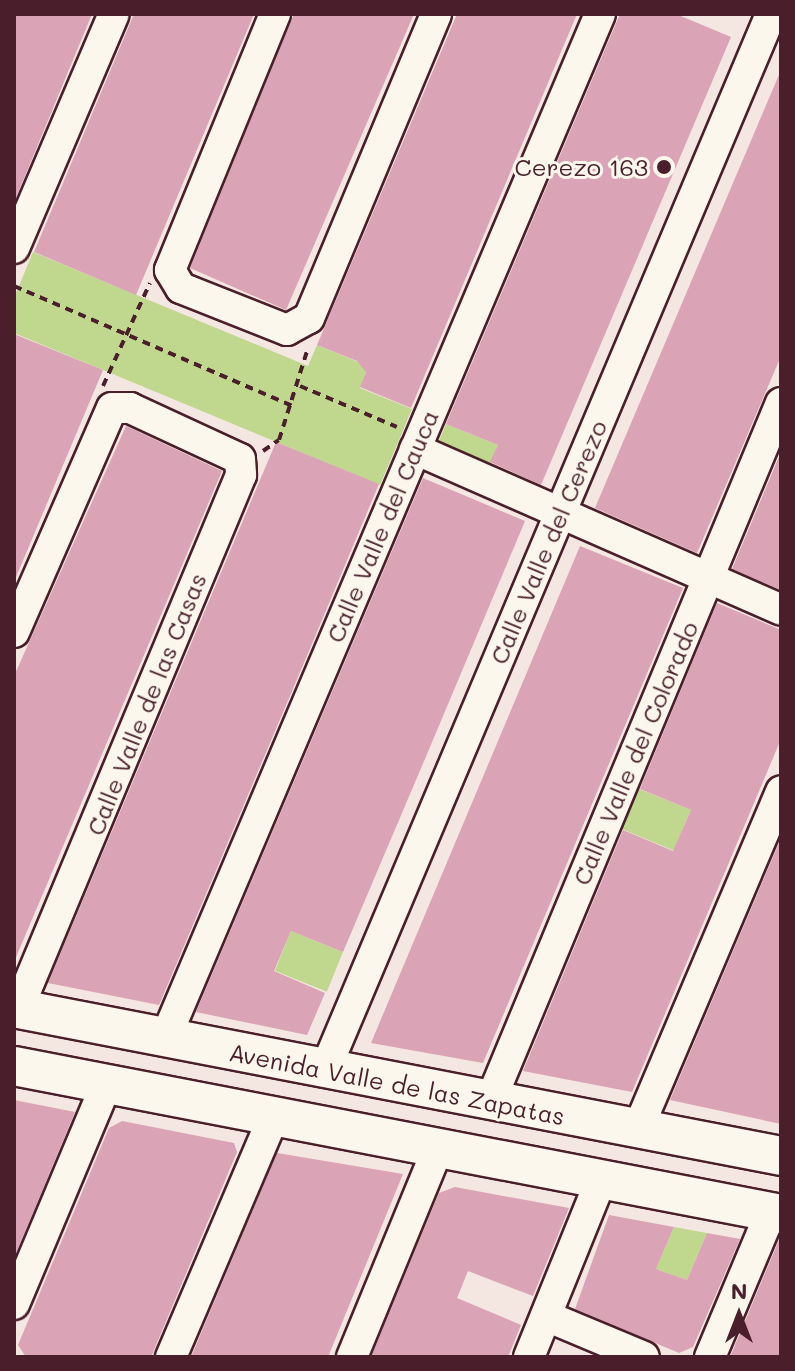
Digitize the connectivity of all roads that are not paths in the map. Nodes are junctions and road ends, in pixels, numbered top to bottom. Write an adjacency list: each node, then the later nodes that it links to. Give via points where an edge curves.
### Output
1 (114, 14): 6 (street)
2 (275, 14): 3 (street, via 171,262 171,278 277,329 298,329 309,318)
3 (436, 14)
4 (600, 14): 8 (street, Calle Valle del Cauca)
5 (768, 19): 9 (street, Calle Valle del Cerezo)
6 (14, 248)
7 (781, 403): 10 (street, Calle Valle del Colorado)
8 (418, 442): 9 (street); 15 (street, Calle Valle del Cauca)
9 (560, 513): 10 (street); 17 (street, Calle Valle del Cerezo)
10 (708, 579): 11 (street); 19 (street, Calle Valle del Colorado)
11 (781, 610)
12 (14, 632): 14 (street, Calle Valle de las Casas, via 112,408 130,408 240,459 241,475)
13 (781, 791): 21 (street)
14 (16, 1008): 15 (main road, Avenida Valle de las Zapatas)
15 (165, 1039): 17 (main road, Avenida Valle de las Zapatas)
16 (14, 1066): 18 (main road)
17 (325, 1070): 19 (main road, Avenida Valle de las Zapatas)
18 (107, 1083): 20 (main road); 26 (street)
19 (490, 1102): 21 (main road, Avenida Valle de las Zapatas)
20 (274, 1115): 22 (main road); 28 (street)
21 (637, 1131): 23 (main road, Avenida Valle de las Zapatas)
22 (439, 1146): 24 (main road); 29 (street)
23 (781, 1156)
24 (601, 1180): 25 (main road); 27 (street)
25 (776, 1213): 32 (street)
26 (14, 1304)
27 (546, 1316): 30 (street); 31 (street)
28 (171, 1357)
29 (352, 1357)
30 (529, 1357)
31 (644, 1357)
32 (710, 1357)

